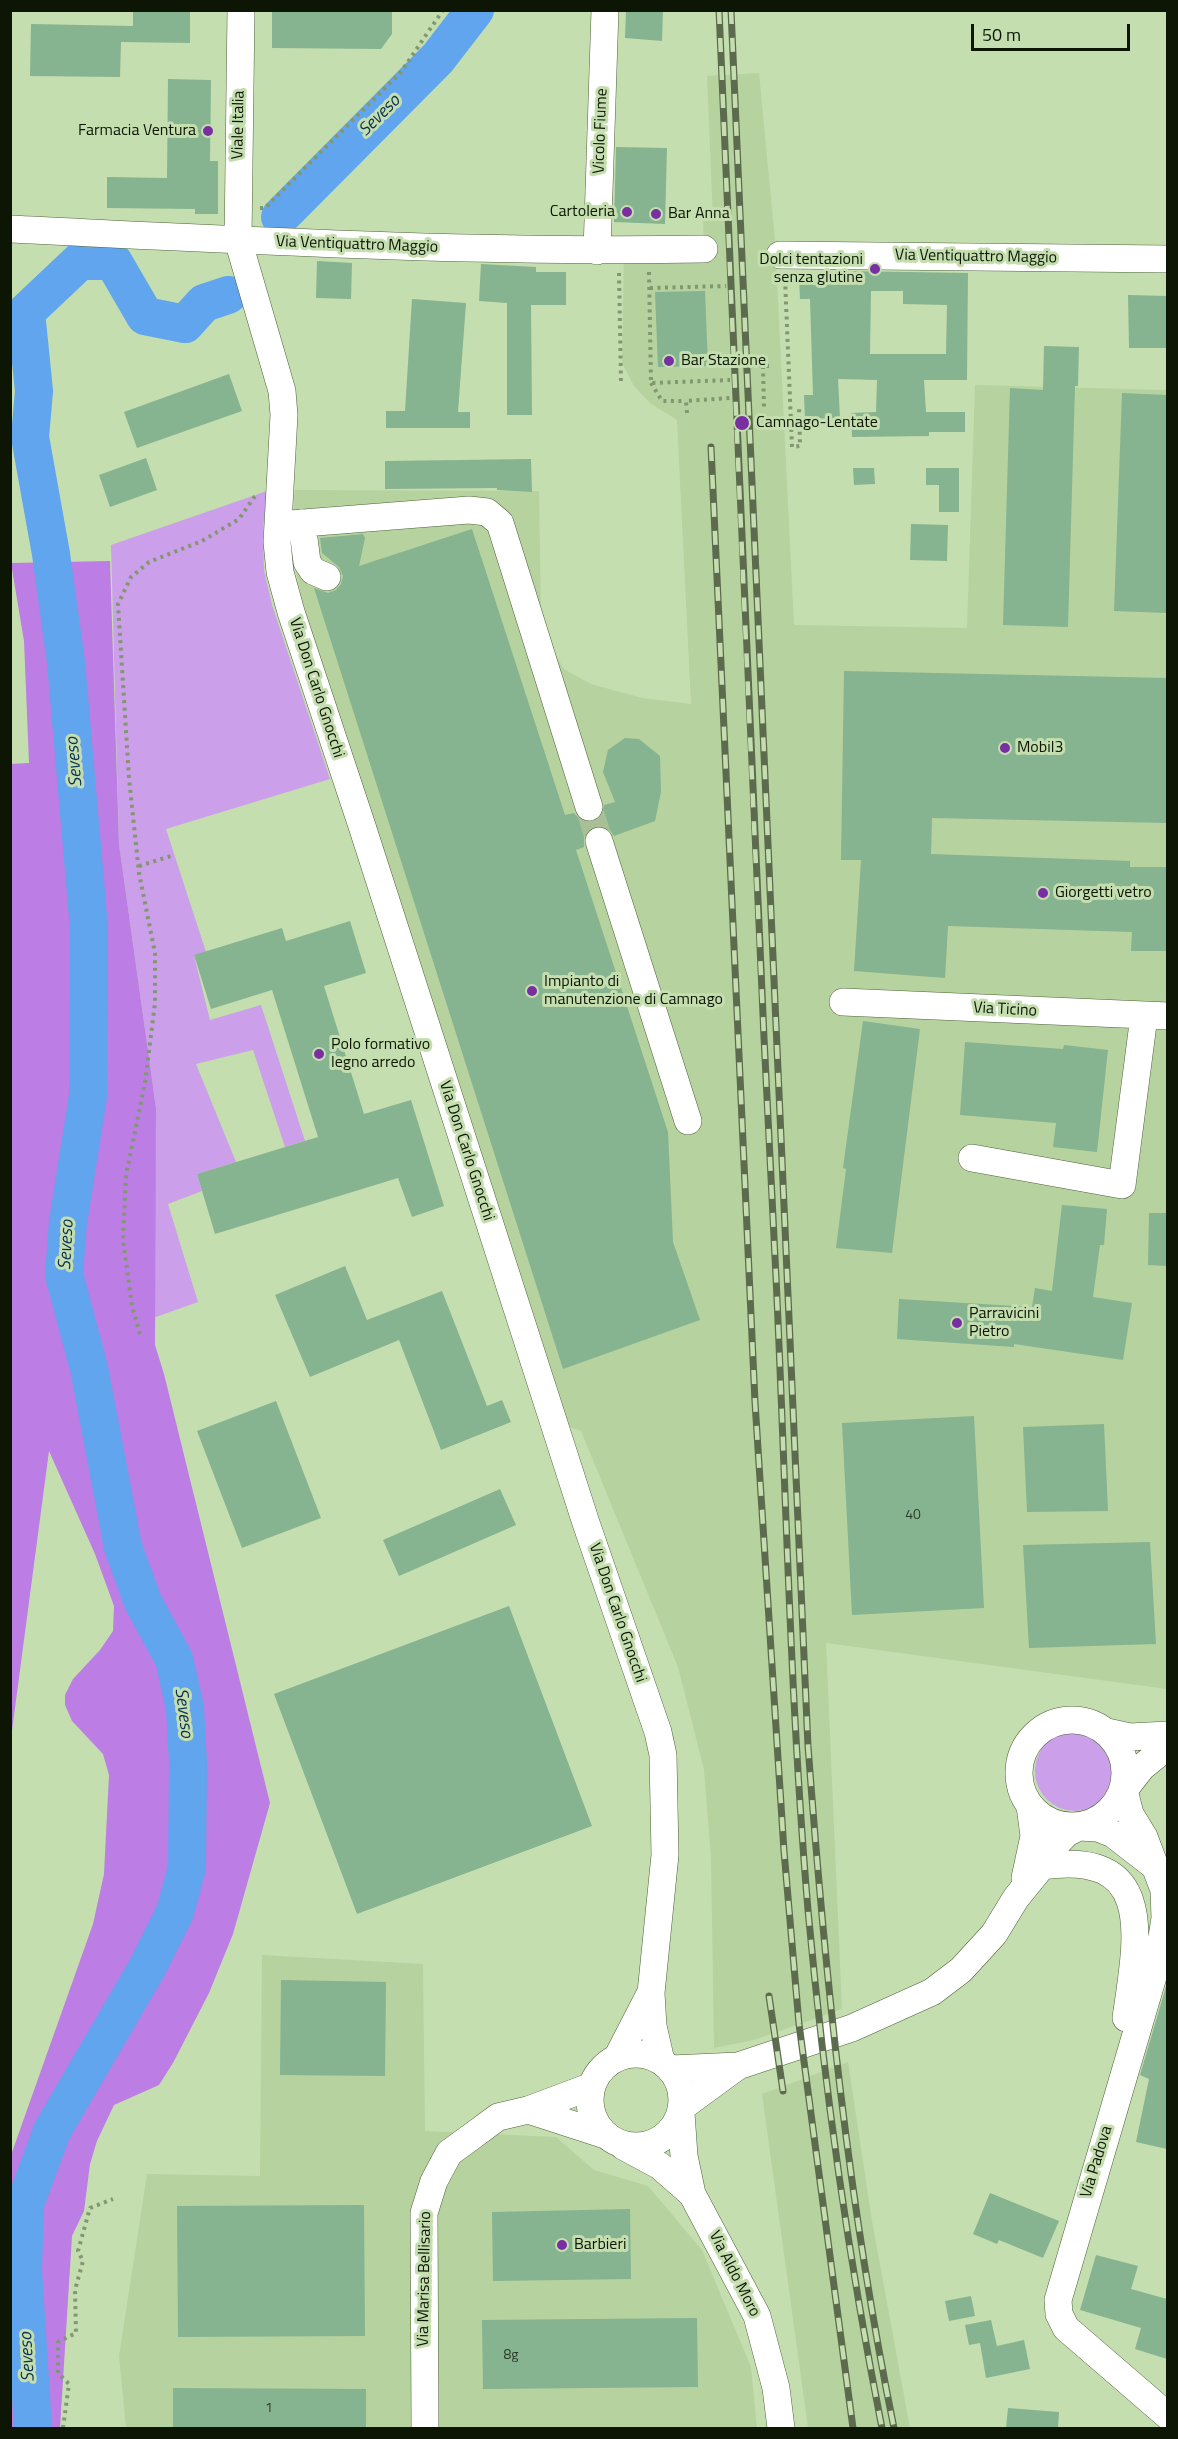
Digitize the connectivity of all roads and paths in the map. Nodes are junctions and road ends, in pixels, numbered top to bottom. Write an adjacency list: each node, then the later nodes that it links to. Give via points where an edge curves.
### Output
1 (241, 10): 4 (street, Viale Italia)
2 (443, 10): 4 (path, via 401,72 265,208)
3 (605, 10): 9 (street, Vicolo Fiume)
4 (238, 210): 6 (street, Viale Italia)
5 (10, 229): 6 (street, Via Ventiquattro Maggio)
6 (238, 240): 9 (street, Via Ventiquattro Maggio); 25 (street, Via Don Carlo Gnocchi, via 282,391)
7 (704, 249): 8 (street, Via Ventiquattro Maggio)
8 (649, 250): 9 (street, Via Ventiquattro Maggio); 13 (path)
9 (597, 251)
10 (782, 254): 11 (street, Via Ventiquattro Maggio); 21 (path, via 792,447 800,446)
11 (1167, 259)
12 (726, 286): 13 (path)
13 (650, 288): 18 (path)
14 (751, 366): 15 (path)
15 (763, 366): 16 (path); 22 (path)
16 (770, 366)
17 (730, 380): 18 (path)
18 (651, 383): 20 (path, via 662,401)
19 (730, 398): 20 (path)
20 (686, 401): 23 (path)
21 (799, 405)
22 (764, 407)
23 (687, 413)
24 (257, 492): 30 (path, via 239,519 202,541 149,562 131,577 118,604)
25 (290, 524): 26 (street, via 303,542 313,571); 27 (street, via 469,510 487,512 500,523); 46 (street, Via Don Carlo Gnocchi, via 277,542 291,612 586,1523 658,1732 663,1755 665,1855)
26 (327, 577)
27 (589, 807)
28 (599, 841): 33 (street)
29 (174, 855): 30 (path)
30 (139, 866): 35 (path, via 155,953 155,1003 145,1083 126,1174 123,1240 132,1306)
31 (843, 1002): 32 (street, Via Ticino)
32 (1156, 1016): 34 (street, via 1122,1185)
33 (688, 1121)
34 (972, 1158)
35 (141, 1334)
36 (1107, 1732): 37 (street, via 1130,1737); 39 (street, via 1124,1758); 40 (street, via 1075,1720 1057,1721 1041,1729 1021,1756 1018,1774 1021,1791)
37 (1167, 1735)
38 (1167, 1746): 39 (street, via 1142,1767)
39 (1124, 1790): 41 (street, via 1106,1815); 43 (street, Via Padova, via 1130,1814 1144,1837)
40 (1030, 1806): 41 (street, via 1060,1826); 44 (street, via 1033,1847)
41 (1079, 1827): 42 (street, via 1061,1838); 43 (street, via 1113,1834)
42 (1042, 1866): 44 (street); 50 (street, via 1077,1863 1100,1869 1120,1882 1133,1906 1134,1944)
43 (1154, 1866): 45 (street, Via Padova, via 1164,1890)
44 (1016, 1898): 49 (street, via 994,1934 961,1970 932,1992 852,2028)
45 (1166, 1928): 50 (street, Via Padova)
46 (651, 1993): 47 (street); 48 (street, via 653,2026)
47 (616, 2058): 48 (street, via 647,2055); 51 (street, via 597,2074)
48 (666, 2065): 49 (street); 53 (street, via 678,2080)
49 (738, 2066): 53 (street)
50 (1121, 2082): 57 (street, Via Padova, via 1060,2288 1058,2307 1069,2331)
51 (592, 2086): 52 (street, Via Marisa Bellisario); 54 (street, via 591,2112 597,2125)
52 (528, 2110): 54 (street); 59 (street, Via Marisa Bellisario, via 498,2117 450,2153 434,2181 424,2213)
53 (682, 2110): 54 (street, via 675,2127 650,2145 635,2147); 55 (street, Via Aldo Moro, via 684,2156)
54 (612, 2139): 55 (street, Via Aldo Moro, via 660,2166)
55 (692, 2194): 60 (street, Via Aldo Moro, via 757,2316 776,2388)
56 (113, 2199): 58 (path, via 90,2208 78,2251 83,2260 75,2290 76,2332 58,2342 58,2373 69,2384)
57 (1167, 2416)
58 (63, 2428)
59 (425, 2428)
60 (781, 2428)

